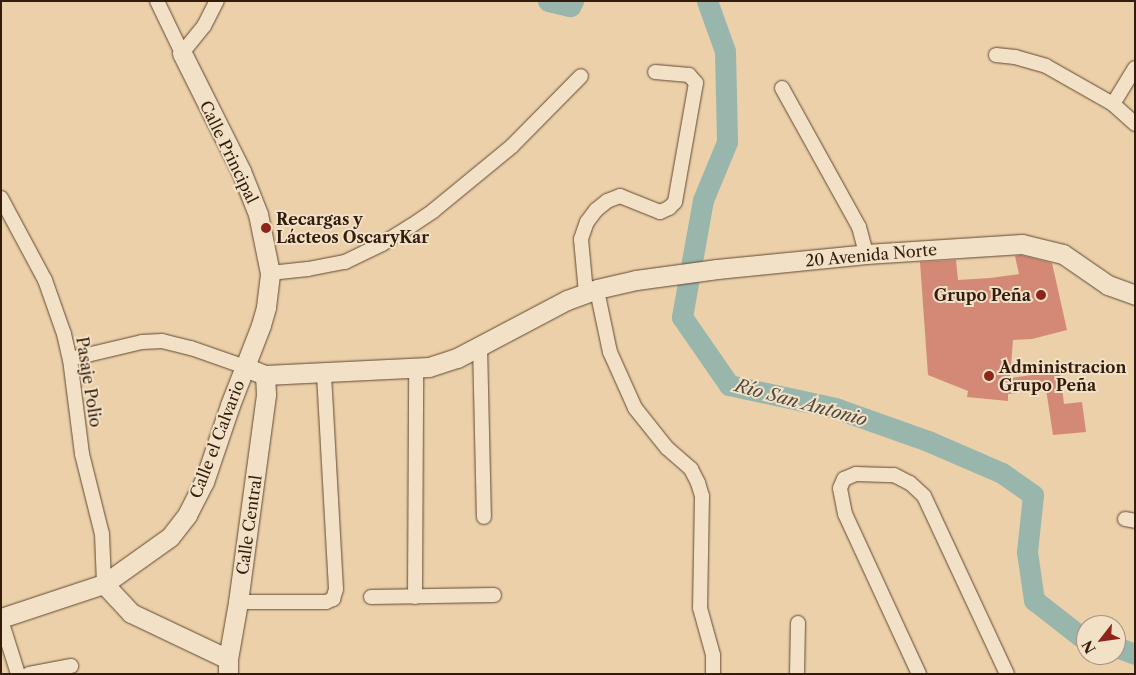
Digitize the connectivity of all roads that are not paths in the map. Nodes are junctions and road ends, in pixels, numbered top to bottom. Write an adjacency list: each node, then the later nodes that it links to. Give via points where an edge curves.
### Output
1 (157, 1): 3 (street, Calle Principal)
2 (218, 1): 3 (street, via 204,26)
3 (182, 53): 13 (street, Calle Principal, via 249,189 258,214)
4 (996, 55): 9 (street, via 1046,66)
5 (1135, 68): 9 (street)
6 (655, 72): 14 (street, via 689,75 696,83 675,202 660,212 620,196 596,210 586,222 581,239)
7 (581, 76): 13 (street, via 516,142 411,226 345,262)
8 (782, 88): 12 (street, via 859,227)
9 (1113, 104): 10 (street)
10 (1135, 124)
11 (1, 198): 17 (street, Pasaje Polio, via 45,280)
12 (866, 254): 14 (street, 20 Avenida Norte, via 674,275); 15 (street, 20 Avenida Norte, via 1022,244 1063,254 1108,285)
13 (270, 273): 18 (street, Calle Principal, via 261,325)
14 (594, 294): 16 (street, Calle el Calvario, via 559,304); 34 (street, via 610,352 635,408 667,448 691,468 702,496 700,608 713,655)
15 (1135, 295)
16 (480, 345): 19 (street, Calle el Calvario, via 443,363); 22 (street)
17 (70, 359): 18 (street, via 142,342 162,341); 23 (street, Pasaje Polio, via 82,454 102,534)
18 (244, 368): 21 (street, Calle el Calvario); 23 (street, Calle el Calvario, via 213,458 187,515 170,537)
19 (416, 368): 20 (street, Calle el Calvario); 26 (street)
20 (324, 373): 21 (street, Calle el Calvario); 27 (street, via 336,589 333,599 326,602)
21 (265, 375): 27 (street, Calle Central, via 266,394)
22 (484, 517)
23 (104, 584): 28 (street, Calle el Calvario); 31 (street, via 131,613)
24 (494, 595): 26 (street)
25 (371, 597): 26 (street)
26 (415, 597)
27 (238, 602): 31 (street, Calle Central)
28 (1, 619): 32 (street)
29 (798, 623): 35 (street)
30 (71, 666): 33 (street)
31 (228, 666)
32 (18, 674)
33 (29, 674)
34 (713, 674)
35 (798, 674)
36 (920, 674): 37 (street, via 845,514 840,488 844,479 856,474 894,475 910,483 924,496)
37 (1008, 674)

